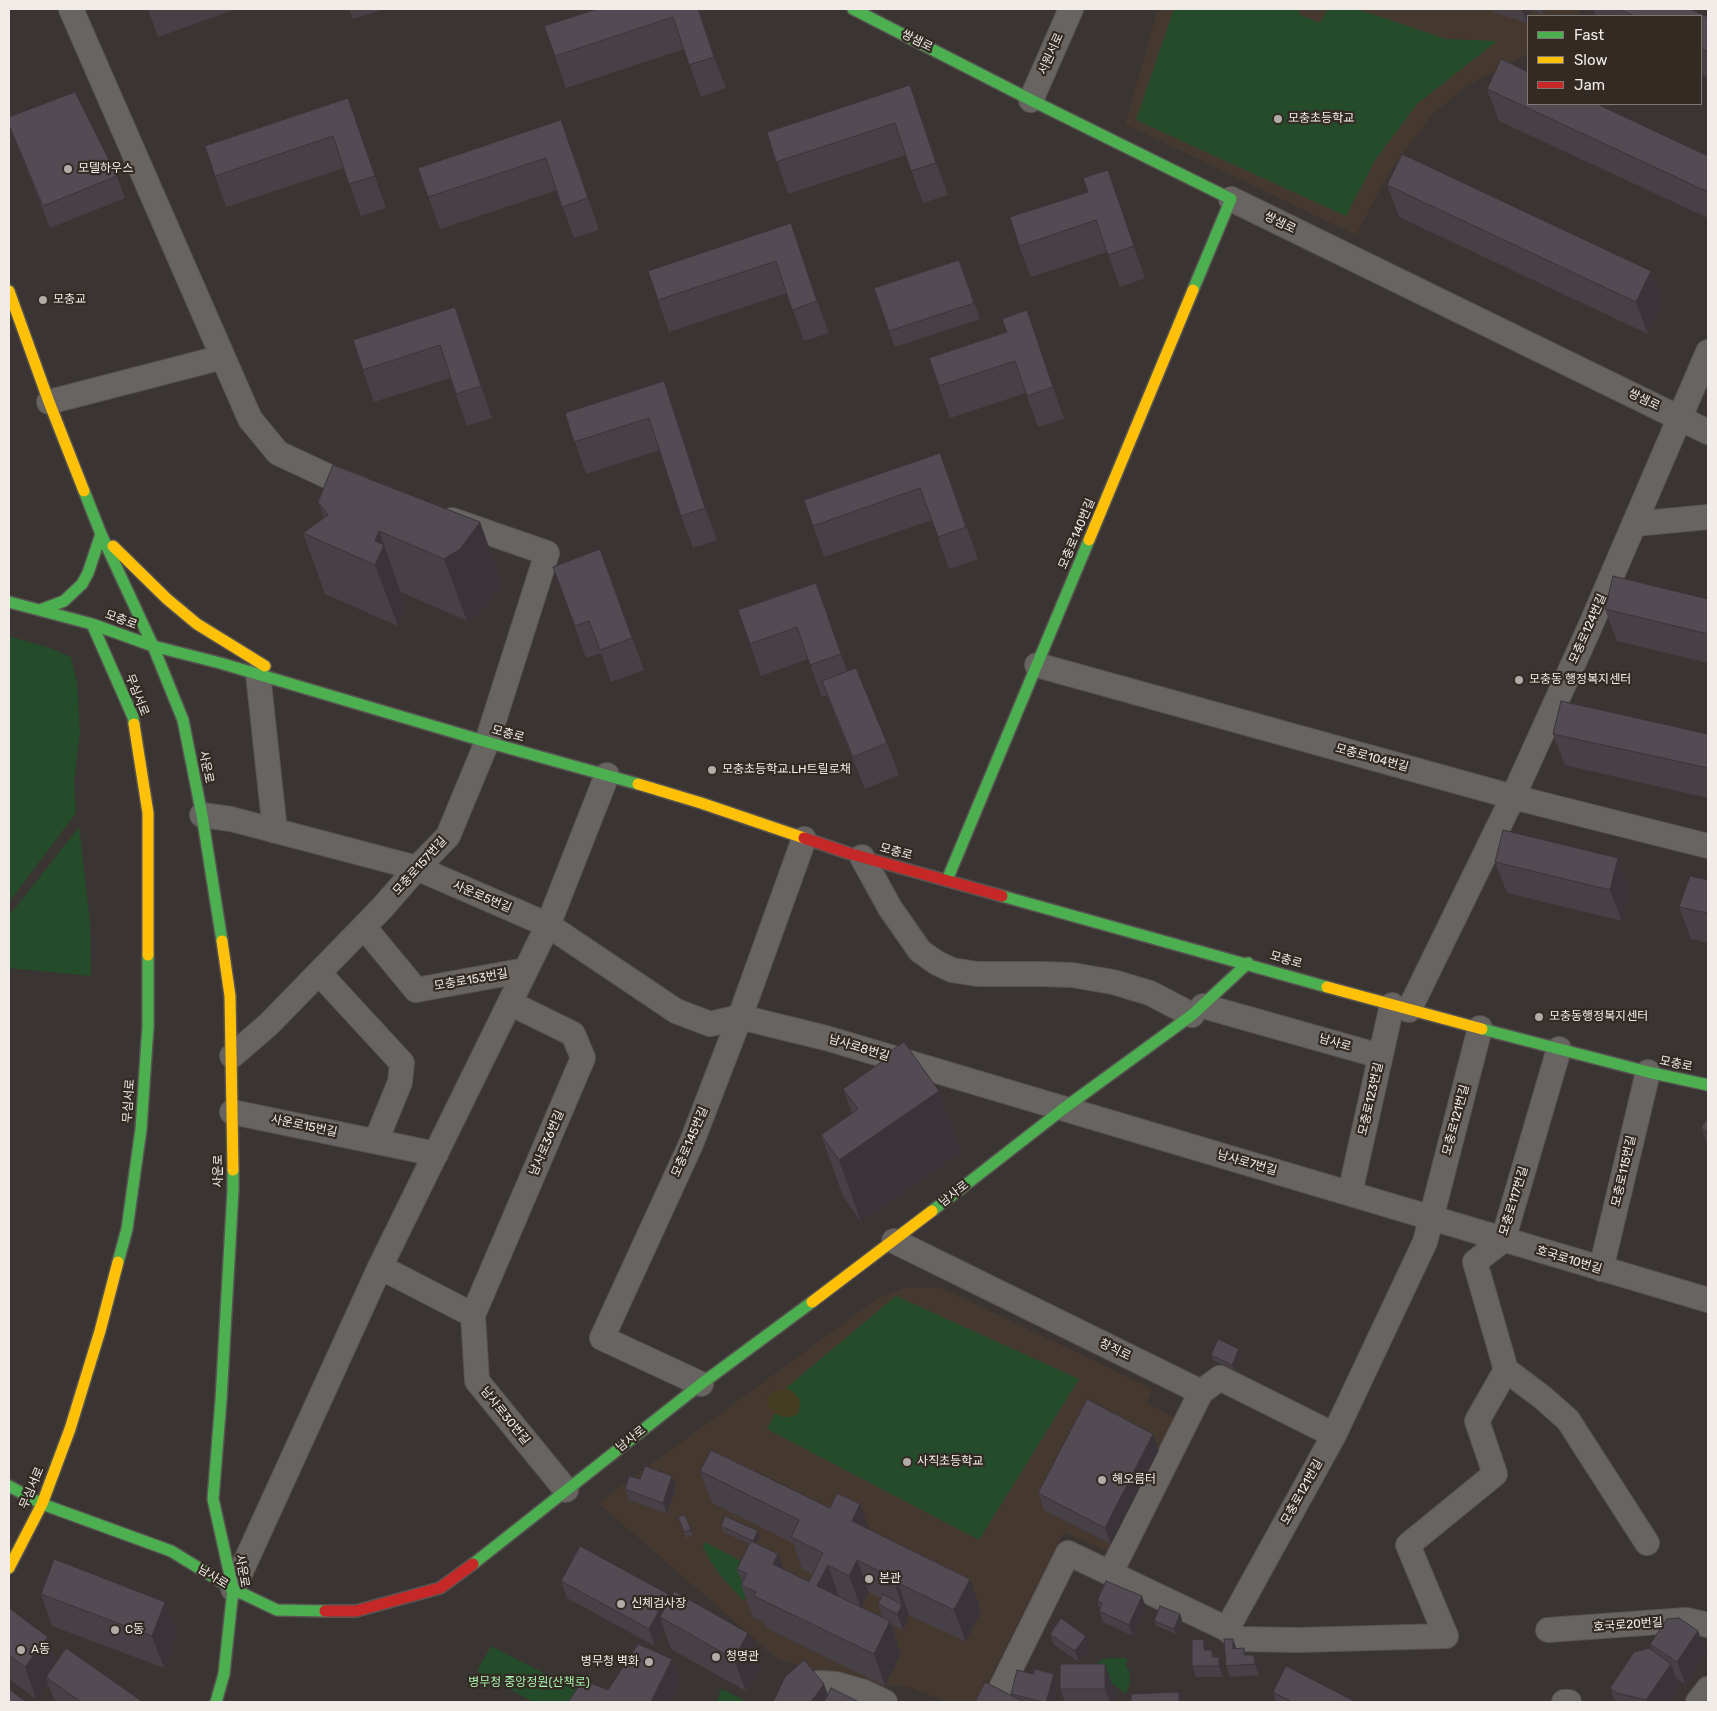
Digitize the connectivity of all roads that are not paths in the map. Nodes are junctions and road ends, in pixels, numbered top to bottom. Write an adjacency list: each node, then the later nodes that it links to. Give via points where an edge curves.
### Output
1 (71, 9): 8 (street)
2 (854, 9): 4 (street, 쌍샘로)
3 (1072, 9): 4 (street, 서원서로)
4 (1031, 100): 5 (street, 쌍샘로)
5 (1232, 199): 10 (street, 쌍샘로); 21 (street, 모충로140번길)
6 (9, 291): 9 (street)
7 (1708, 352): 10 (street, 모충로124번길)
8 (223, 357): 9 (street); 12 (street, via 250,419 278,453 336,480)
9 (49, 402): 16 (street)
10 (1680, 418): 11 (street, 쌍샘로); 15 (street, 모충로124번길)
11 (1708, 432)
12 (381, 496)
13 (427, 512): 24 (street, 모충로157번길, via 547,553)
14 (1708, 517): 15 (street)
15 (1634, 524): 26 (street, 모충로124번길)
16 (101, 534): 18 (street, via 82,584 64,600); 20 (street); 23 (street, via 197,624)
17 (9, 602): 18 (street, 모충로)
18 (40, 610): 19 (street, 모충로)
19 (88, 623): 20 (street, 모충로); 67 (street, 무심서로, via 133,717 148,813 148,1026 141,1129 127,1229 70,1429)
20 (153, 646): 22 (street, 모충로); 27 (street, 사운로, via 183,720)
21 (1037, 665): 26 (street, 모충로104번길); 33 (street, 모충로140번길)
22 (258, 674): 23 (street, 모충로); 28 (street)
23 (303, 688): 24 (street, 모충로)
24 (486, 742): 25 (street, 모충로); 32 (street, 모충로157번길, via 448,836)
25 (607, 774): 29 (street, 모충로); 34 (street)
26 (1512, 797): 30 (street, 모충로104번길); 40 (street, 모충로124번길)
27 (202, 814): 28 (street, 사운로5번길); 45 (street, 사운로, via 230,996)
28 (275, 831): 32 (street, 사운로5번길)
29 (804, 839): 31 (street, 모충로); 42 (street, 모충로145번길)
30 (1708, 846)
31 (862, 857): 33 (street, 모충로); 41 (street, 남사로, via 890,908 920,951 937,964 977,974 1049,974 1113,982)
32 (417, 868): 34 (street, 사운로5번길); 35 (street, 모충로157번길)
33 (947, 880): 36 (street, 모충로)
34 (548, 925): 37 (street); 42 (street, 사운로5번길, via 676,1011 710,1024)
35 (364, 927): 37 (street, 모충로153번길, via 416,990); 38 (street, 모충로157번길)
36 (1248, 964): 40 (street, 모충로); 41 (street, 남사로)
37 (526, 970): 39 (street)
38 (319, 973): 45 (street, 모충로157번길, via 270,1024); 51 (street, via 402,1063 400,1082)
39 (510, 1003): 52 (street); 60 (street, 남사로36번길, via 573,1034 583,1058)
40 (1401, 1007): 43 (street, 모충로); 46 (street, 모충로123번길)
41 (1198, 1011): 46 (street, 남사로); 49 (street, 남사로)
42 (740, 1017): 49 (street, 남사로8번길, via 826,1038); 62 (street, 모충로145번길, via 690,1144 602,1338)
43 (1480, 1028): 44 (street, 모충로); 54 (street, 모충로121번길)
44 (1559, 1049): 47 (street, 모충로); 55 (street, 모충로117번길)
45 (232, 1056): 50 (street, 사운로)
46 (1380, 1056): 53 (street, 모충로123번길)
47 (1648, 1072): 48 (street, 모충로); 58 (street, 모충로115번길)
48 (1708, 1085)
49 (1063, 1109): 53 (street, 남사로7번길); 56 (street, 남사로)
50 (232, 1112): 51 (street, 사운로15번길); 71 (street, 사운로, via 233,1190 213,1499)
51 (376, 1141): 52 (street, 사운로15번길)
52 (436, 1154): 57 (street)
53 (1350, 1193): 54 (street, 남사로7번길)
54 (1431, 1216): 55 (street, 호국로10번길); 64 (street, 모충로121번길, via 1425,1242)
55 (1503, 1240): 58 (street, 호국로10번길); 61 (street, 모충로117번길, via 1475,1262)
56 (894, 1241): 62 (street, 남사로); 63 (street, 창직로)
57 (380, 1266): 60 (street); 71 (street)
58 (1601, 1269): 59 (street, 호국로10번길)
59 (1708, 1300)
60 (473, 1316): 66 (street, 남사로30번길, via 477,1381)
61 (1506, 1370): 68 (street, via 1568,1420); 73 (street, via 1477,1421 1495,1474 1408,1545 1446,1636 1238,1639)
62 (701, 1384): 66 (street, 남사로)
63 (1201, 1392): 64 (street, via 1220,1378); 70 (street)
64 (1334, 1435): 73 (street, 모충로121번길)
65 (9, 1486): 67 (street, 남사로)
66 (566, 1490): 71 (street, 남사로, via 440,1588 356,1611 277,1610)
67 (42, 1504): 69 (street, 무심서로); 71 (street, 남사로, via 171,1551)
68 (1647, 1543)
69 (9, 1568)
70 (1111, 1572): 73 (street); 79 (street, via 1068,1552)
71 (233, 1589): 76 (street, 사운로, via 224,1674)
72 (1708, 1625): 74 (street, 호국로20번길, via 1686,1620)
73 (1226, 1629)
74 (1548, 1630)
75 (1708, 1689): 82 (street)
76 (216, 1702)
77 (794, 1702): 78 (street, via 805,1686 818,1682 864,1692)
78 (885, 1702)
79 (994, 1702)
80 (1564, 1702): 81 (street)
81 (1569, 1702)
82 (1698, 1702)

